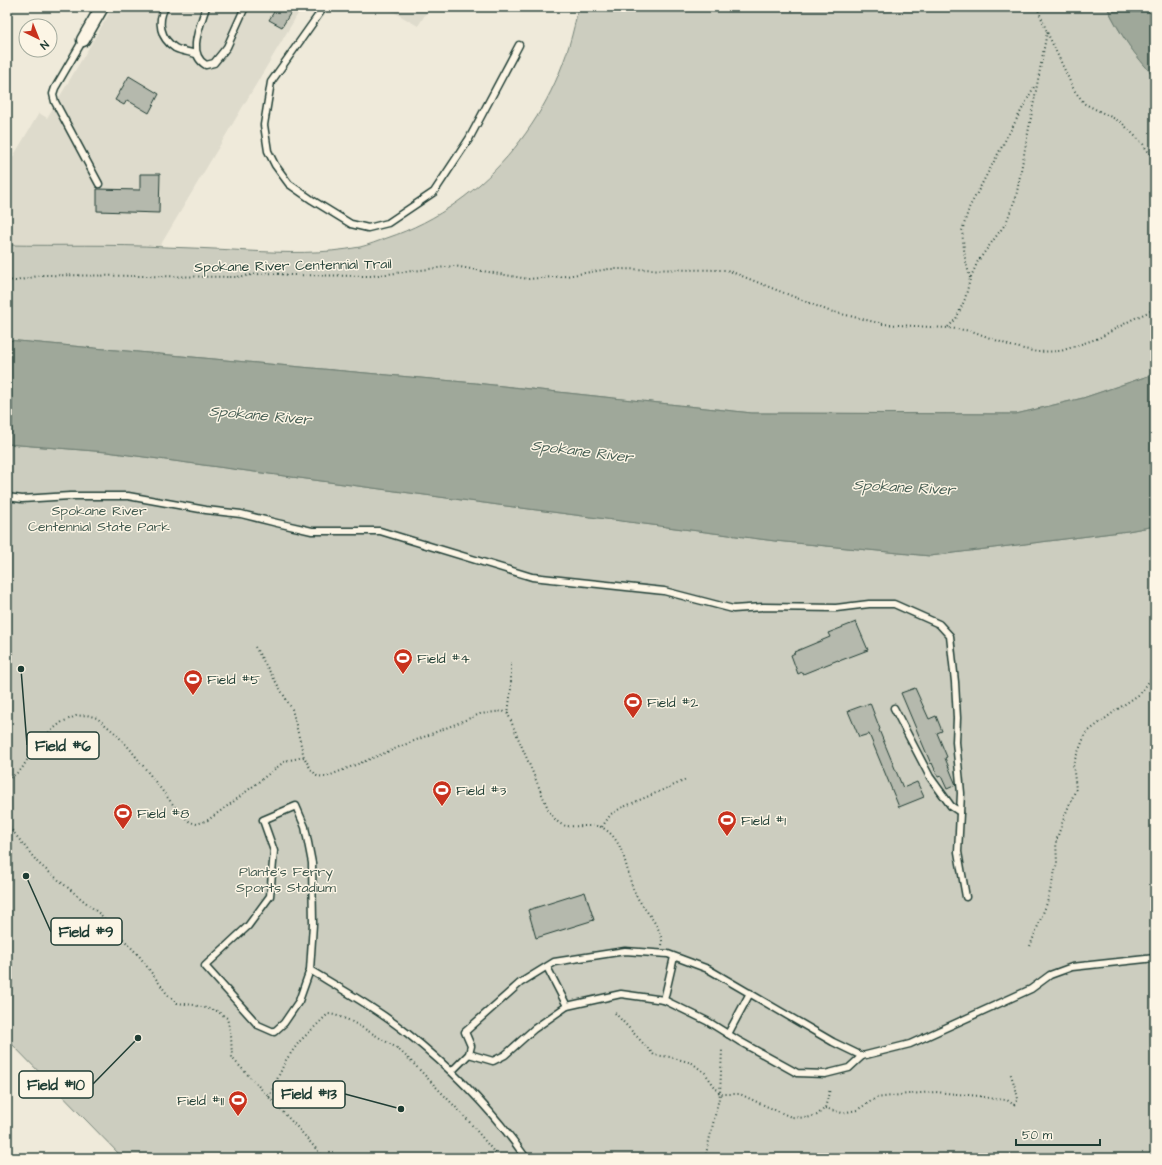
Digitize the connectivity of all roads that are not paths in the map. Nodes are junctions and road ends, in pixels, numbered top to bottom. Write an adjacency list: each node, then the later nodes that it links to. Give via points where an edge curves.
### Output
1 (102, 7): 6 (street)
2 (165, 7): 8 (lane, via 160,29 165,40 176,48)
3 (206, 7): 8 (lane, via 196,42)
4 (246, 7): 8 (lane, via 226,47 214,63 206,66 200,62)
5 (322, 7): 7 (lane, via 271,82 264,125 268,151 289,184 351,224 368,228 388,224 434,192 469,139)
6 (83, 40): 9 (lane, via 53,94)
7 (519, 45)
8 (196, 54)
9 (99, 184)
10 (7, 497): 12 (lane, via 128,496 241,514 312,531 380,531 532,577 664,591 733,609 836,608 894,604 939,624 950,636 955,682)
11 (894, 708): 12 (lane, via 930,777 951,806)
12 (960, 812): 13 (lane, via 958,852)
13 (966, 897)
14 (674, 957): 16 (lane, via 668,954 626,951 554,962); 18 (lane, via 708,969); 19 (lane)
15 (1155, 958): 23 (lane, via 1072,966 1050,975 1031,989 910,1044)
16 (547, 967): 20 (lane); 22 (lane, via 520,983 465,1032 471,1046)
17 (310, 970): 17 (lane, via 299,1001 284,1023 274,1032 258,1025 205,966 248,926 270,896 274,851 263,820 296,806 305,827 312,863 313,924); 24 (lane, via 406,1032)
18 (750, 993): 21 (lane); 23 (lane, via 833,1042)
19 (664, 1000): 20 (lane, via 621,994); 21 (lane)
20 (567, 1006): 22 (lane, via 534,1029 505,1055 493,1061)
21 (728, 1034): 23 (lane, via 797,1073 825,1074 849,1068)
22 (469, 1054): 24 (lane)
23 (862, 1056)
24 (452, 1071): 25 (lane)
25 (526, 1158)

